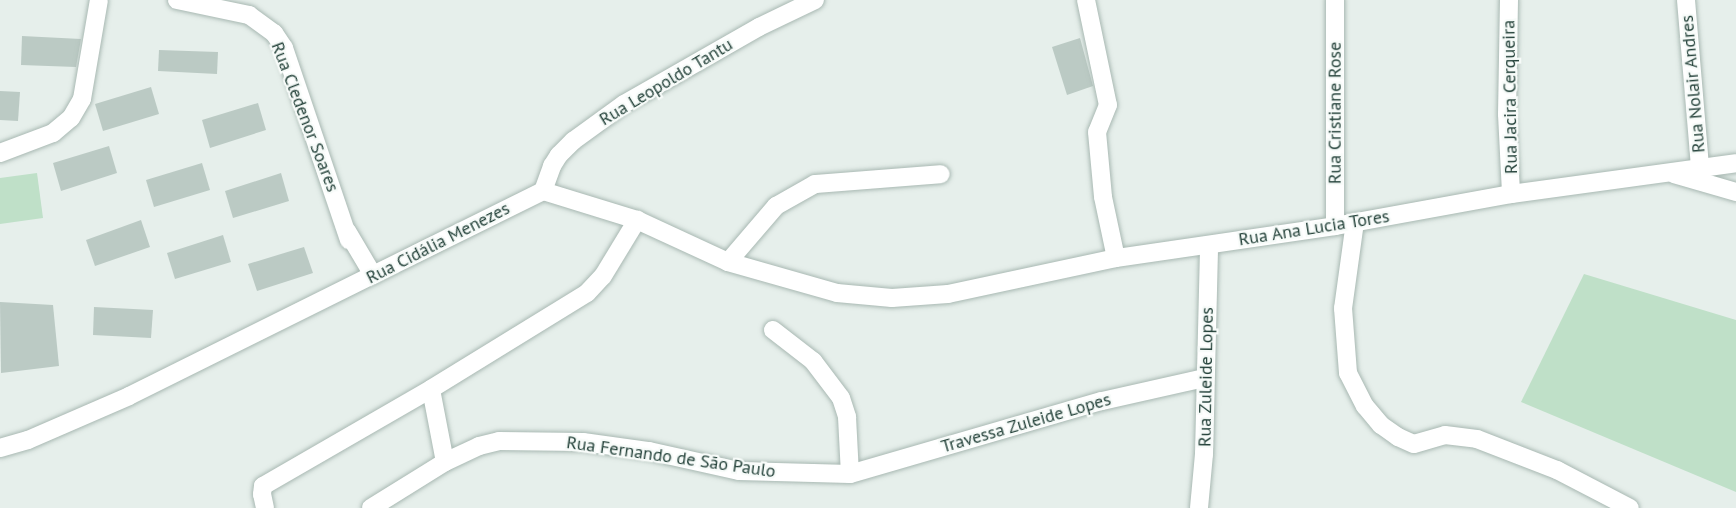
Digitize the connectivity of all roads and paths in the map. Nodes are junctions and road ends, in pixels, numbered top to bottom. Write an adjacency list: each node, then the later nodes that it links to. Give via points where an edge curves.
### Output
1 (99, 0): 8 (street, via 82,99 71,118 53,133)
2 (177, 0): 22 (street, Rua Cledenor Soares, via 249,15 274,33 284,48)
3 (815, 0): 13 (street, Rua Leopoldo Tantu, via 759,27 624,104 559,155)
4 (1086, 0): 20 (street, via 1108,105 1097,132 1103,197)
5 (1335, 0): 18 (street, Rua Cristiane Rose)
6 (1509, 0): 15 (street, Rua Jacira Cerqueira)
7 (1686, 0): 10 (street, Rua Nolair Andres)
8 (0, 153)
9 (1736, 163): 10 (street, Rua Ana Lucia Tores)
10 (1700, 168): 11 (street, Rua Ana Lucia Tores)
11 (1666, 171): 14 (street); 15 (street, Rua Ana Lucia Tores)
12 (941, 174): 21 (street, via 815,184 776,206)
13 (543, 191): 16 (street); 22 (street, Rua Cidália Menezes)
14 (1736, 192)
15 (1511, 194): 17 (street, Rua Ana Lucia Tores)
16 (637, 220): 21 (street); 25 (street, via 592,289)
17 (1355, 222): 18 (street, Rua Ana Lucia Tores); 32 (street, via 1343,308 1348,373 1365,406 1381,425 1414,444 1445,435 1477,439 1557,470)
18 (1335, 226): 19 (street, Rua Ana Lucia Tores)
19 (1209, 245): 20 (street, Rua Ana Lucia Tores); 24 (street, Rua Zuleide Lopes)
20 (1116, 258): 21 (street, Rua Ana Lucia Tores, via 948,294 892,298 837,293)
21 (728, 262)
22 (366, 279): 26 (street, Rua Cidália Menezes, via 129,396 28,440)
23 (773, 330): 28 (street, via 813,361 841,398 847,417)
24 (1204, 378): 28 (street, Travessa Zuleide Lopes, via 1102,401); 31 (street, Rua Zuleide Lopes)
25 (431, 389): 27 (street); 29 (street, via 264,486)
26 (0, 448)
27 (444, 462): 28 (street, Rua Fernando de São Paulo, via 478,446 536,440 649,451 739,471); 30 (street, Rua Fernando de São Paulo)
28 (850, 474)
29 (265, 508)
30 (371, 508)
31 (1199, 508)
32 (1630, 508)

